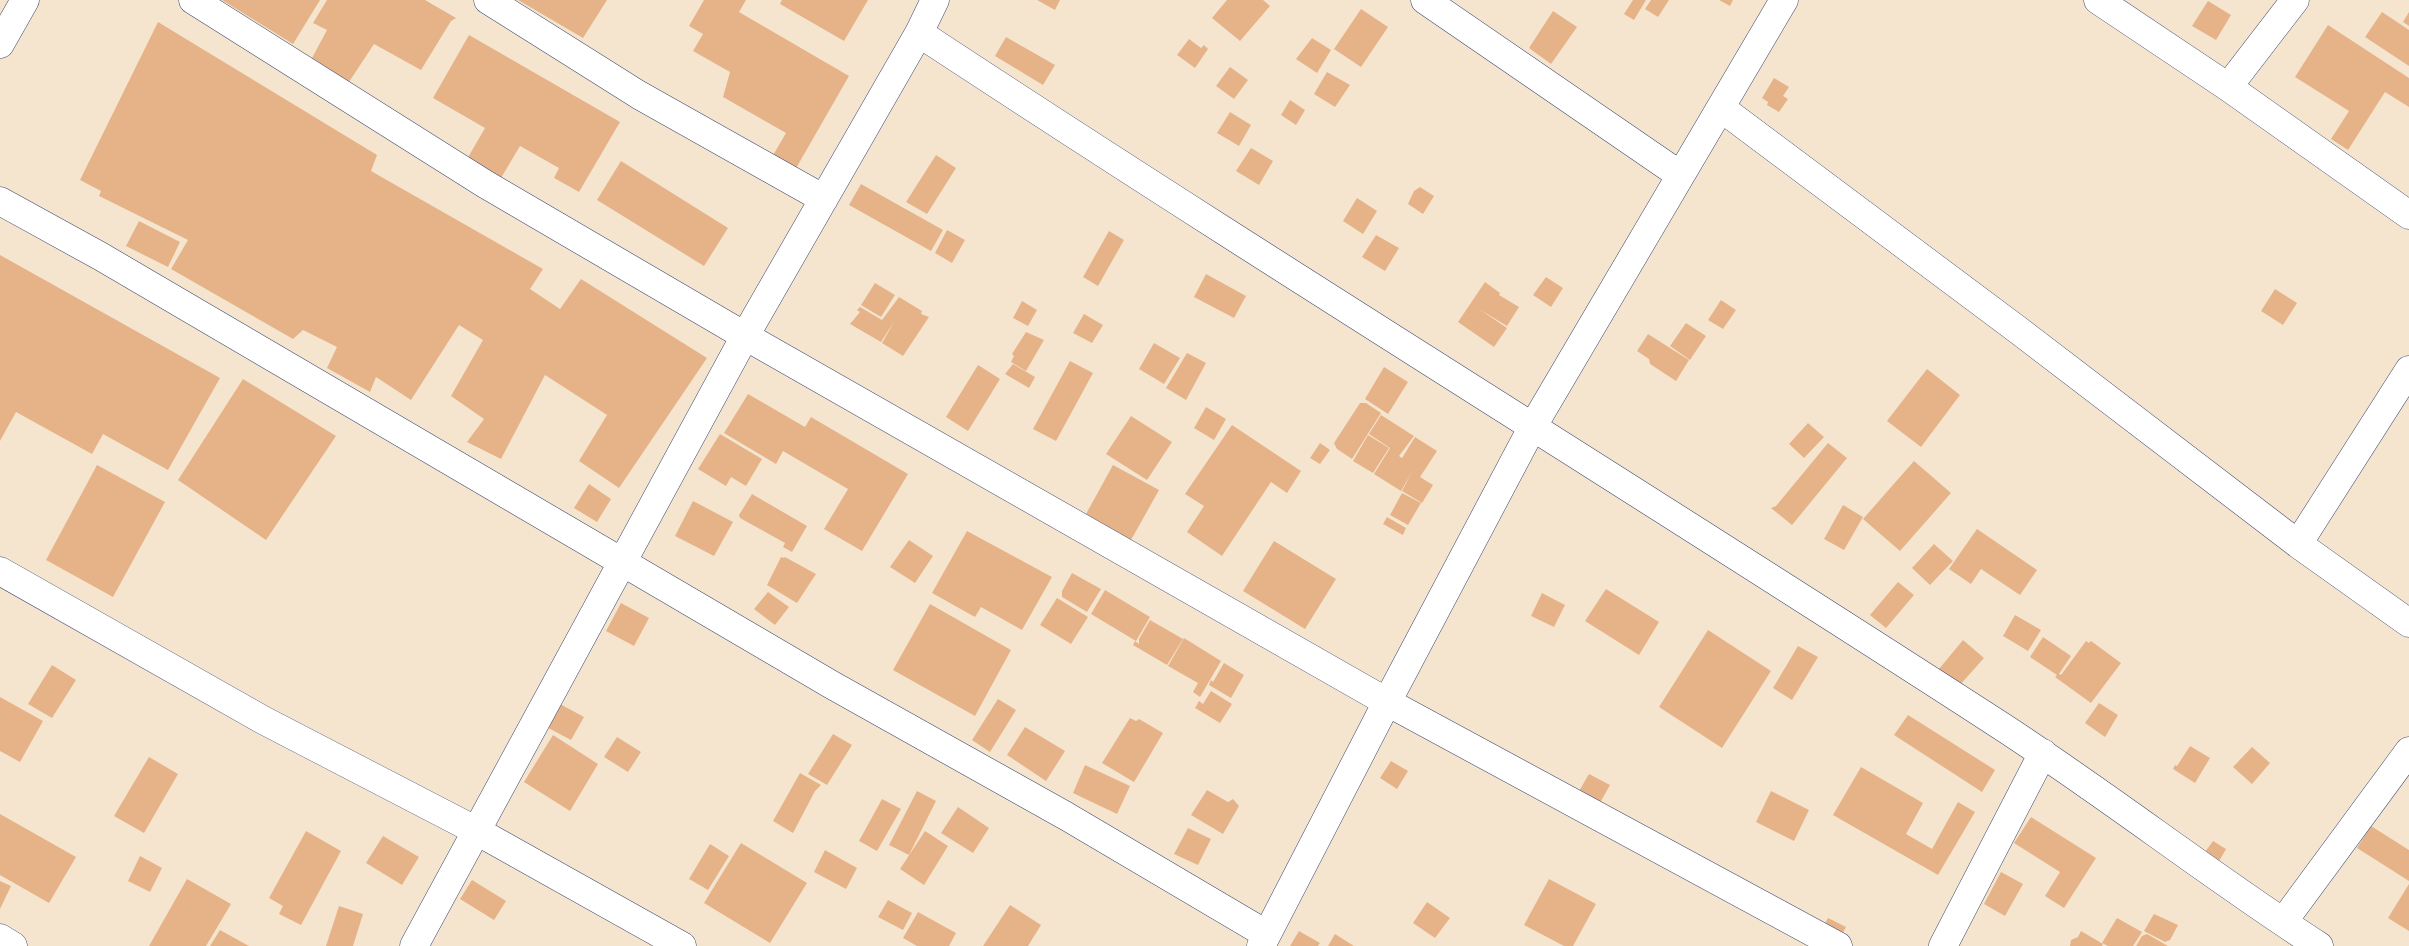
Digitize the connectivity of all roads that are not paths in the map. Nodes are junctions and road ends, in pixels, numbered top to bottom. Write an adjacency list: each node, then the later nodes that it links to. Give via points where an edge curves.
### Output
1 (25, 0): 10 (street)
2 (193, 0): 17 (street, via 485,184)
3 (488, 0): 14 (street, via 639,96)
4 (935, 0): 9 (street)
5 (1425, 0): 13 (street)
6 (1784, 0): 12 (street)
7 (2098, 0): 11 (street)
8 (2295, 0): 11 (street)
9 (919, 33): 14 (street); 19 (street, via 1111,159)
10 (0, 44)
11 (2228, 88): 16 (street)
12 (1721, 108): 13 (street); 20 (street)
13 (1680, 175): 19 (street)
14 (824, 199): 17 (street)
15 (0, 201): 21 (street, via 100,256)
16 (2409, 215)
17 (745, 336): 21 (street); 24 (street)
18 (2409, 370): 20 (street)
19 (1533, 426): 24 (street); 26 (street)
20 (2298, 544): 23 (street)
21 (623, 562): 27 (street); 30 (street, via 832,685 1066,816)
22 (0, 572): 27 (street, via 262,720)
23 (2409, 624)
24 (1387, 702): 30 (street); 34 (street)
25 (2409, 751): 28 (street)
26 (2043, 753): 28 (street); 35 (street)
27 (475, 830): 32 (street); 33 (street)
28 (2283, 922): 36 (street)
29 (0, 938): 31 (street)
30 (1263, 940)
31 (13, 946)
32 (414, 946)
33 (682, 946)
34 (1838, 946)
35 (1944, 946)
36 (2320, 946)

